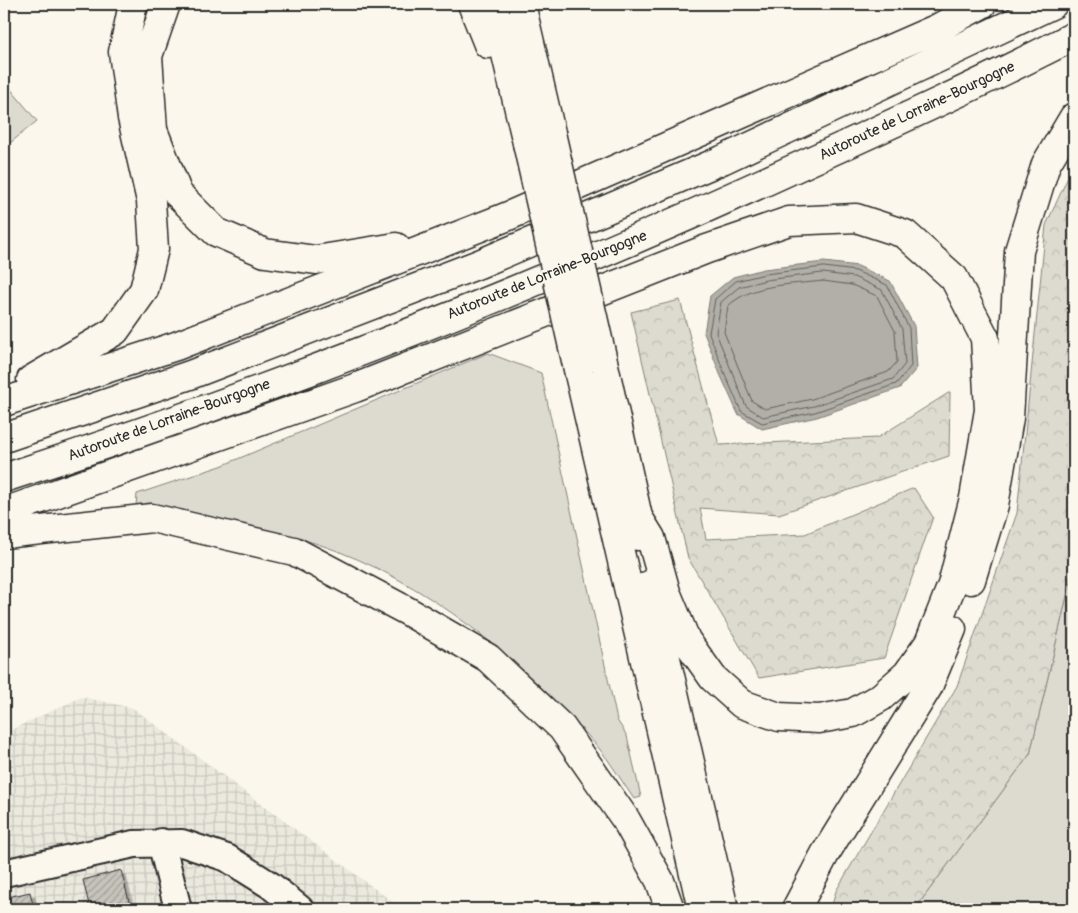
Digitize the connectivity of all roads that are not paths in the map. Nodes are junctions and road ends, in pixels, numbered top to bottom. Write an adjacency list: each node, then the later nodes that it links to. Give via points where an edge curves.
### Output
1 (133, 4): 14 (highway, via 123,52 132,118 151,200 154,249 144,290 115,331 39,377)
2 (166, 4): 13 (highway, via 148,56 153,130 178,194 216,232 265,253 316,260 379,251)
3 (472, 4): 10 (highway, via 498,70)
4 (494, 4): 10 (highway)
5 (942, 4): 11 (highway)
6 (982, 4): 11 (highway, via 938,28)
7 (1053, 4): 16 (highway, via 722,160 479,264 190,375)
8 (520, 6): 19 (highway, bridge)
9 (1074, 36): 17 (highway, Autoroute de Lorraine-Bourgogne, via 749,189 490,300 204,409)
10 (514, 88): 26 (highway, bridge)
11 (786, 95): 13 (highway)
12 (1074, 117): 28 (highway, via 1046,164 1019,251 1009,418 994,505 966,598 928,687 825,854)
13 (494, 221): 15 (highway, via 176,346)
14 (4, 390)
15 (4, 402)
16 (4, 438)
17 (4, 478)
18 (4, 512): 19 (highway, via 355,388 707,249 789,221 856,218 905,234 954,278 985,338 989,410 974,498 952,585 929,642 907,674 881,696 853,713 819,719 780,717 742,704 713,678 686,640 666,592 651,538)
19 (638, 517): 27 (highway, via 638,536)
20 (4, 534): 25 (highway, via 152,518 294,551 409,612 488,658 562,728 626,820 660,881)
21 (161, 842): 22 (lane, via 134,844); 23 (lane); 24 (lane, via 182,843 227,858)
22 (4, 873)
23 (178, 909)
24 (300, 909)
25 (670, 909)
26 (702, 909)
27 (724, 909)
28 (796, 909)

